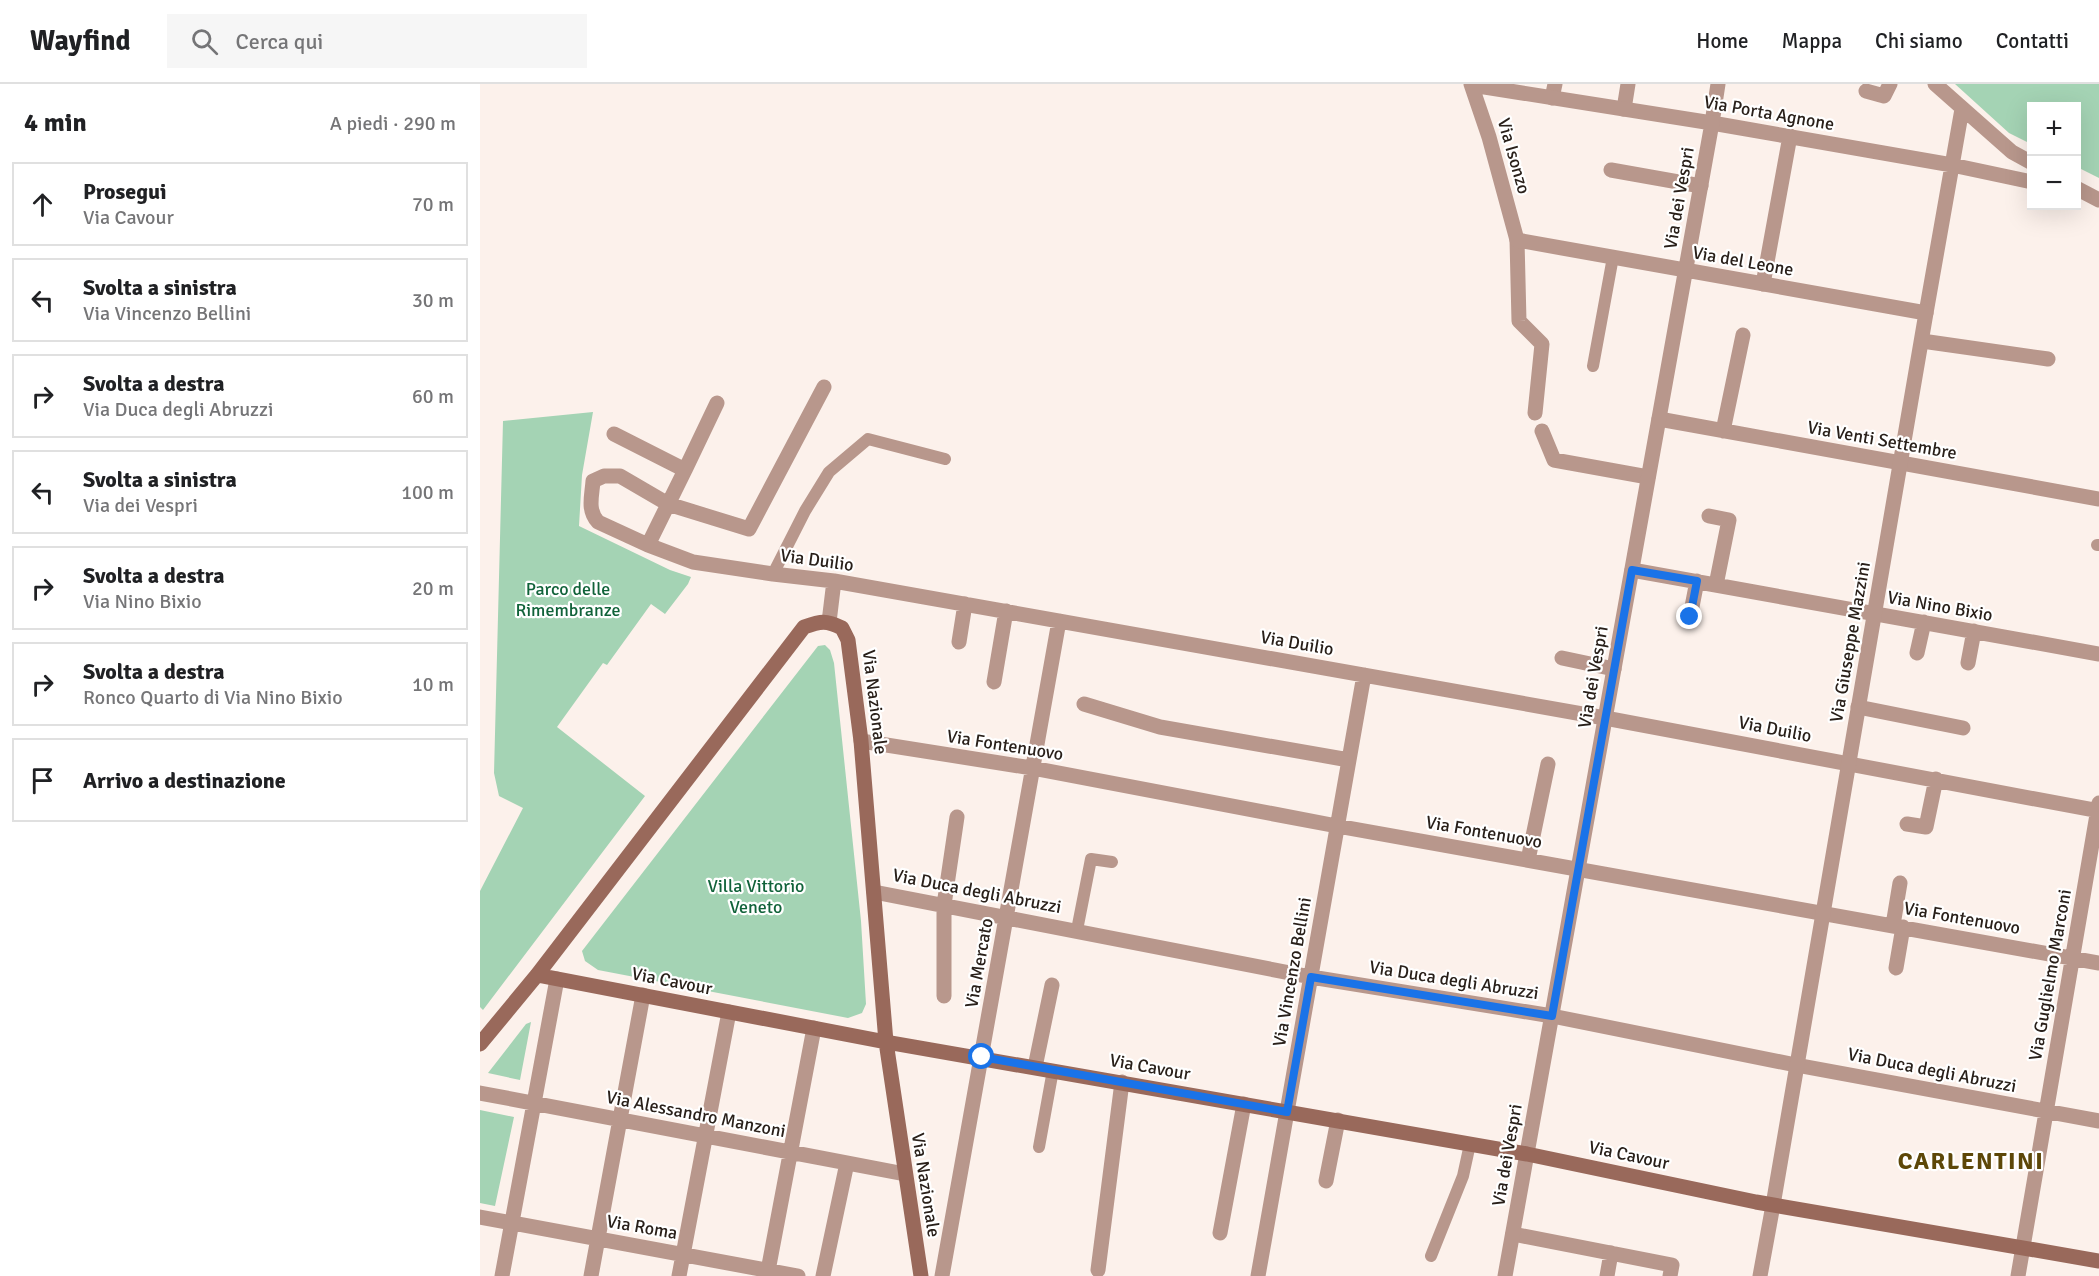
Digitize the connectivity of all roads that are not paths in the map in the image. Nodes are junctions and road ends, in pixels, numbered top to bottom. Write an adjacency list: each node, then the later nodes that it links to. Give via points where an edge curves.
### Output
1 (1628, 84): 9 (street)
2 (1718, 84): 10 (street, Via dei Vespri)
3 (1890, 84): 7 (street, via 1884,96)
4 (1935, 84): 8 (street)
5 (1472, 85): 6 (street, Via Porta Agnone); 19 (street, Via Isonzo)
6 (1553, 91): 9 (street, Via Porta Agnone)
7 (1866, 91)
8 (1962, 108): 12 (street); 13 (street, Via Giuseppe Mazzini)
9 (1624, 109): 10 (street, Via Porta Agnone)
10 (1712, 123): 11 (street, Via Porta Agnone); 16 (street, Via dei Vespri)
11 (1790, 136): 13 (street, Via Porta Agnone); 22 (street)
12 (2027, 161)
13 (1952, 165): 15 (street, Via Porta Agnone); 23 (street, Via Giuseppe Mazzini)
14 (1611, 170): 16 (street)
15 (2027, 181)
16 (1701, 186): 21 (street, Via dei Vespri)
17 (2081, 192): 18 (street)
18 (2099, 200)
19 (1516, 240): 20 (street, Via del Leone); 36 (street, Via Isonzo, via 1519,321 1542,344 1535,413 1554,460)
20 (1613, 257): 21 (street, Via del Leone); 27 (lane)
21 (1685, 270): 22 (street, Via del Leone); 30 (street, Via dei Vespri)
22 (1763, 284): 23 (street, Via del Leone)
23 (1926, 314): 25 (street, Via Giuseppe Mazzini)
24 (1743, 335): 31 (street)
25 (1922, 341): 26 (street); 34 (street, Via Giuseppe Mazzini)
26 (2048, 359)
27 (1593, 366)
28 (824, 387): 38 (street, via 748,529)
29 (717, 403): 35 (street)
30 (1659, 419): 31 (street, Via Venti Settembre); 36 (street, Via dei Vespri)
31 (1723, 431): 34 (street, Via Venti Settembre)
32 (614, 434): 35 (street)
33 (945, 459): 42 (lane, via 867,439 830,472)
34 (1901, 464): 37 (street, Via Venti Settembre); 48 (street, Via Giuseppe Mazzini)
35 (685, 470): 38 (street)
36 (1648, 477): 41 (street, Via dei Vespri)
37 (2099, 499)
38 (668, 504): 40 (street); 40 (street, Via Duilio, via 620,476 593,481 592,516)
39 (1709, 516): 45 (street, via 1729,520)
40 (648, 545): 42 (street, Via Duilio, via 693,562)
41 (1632, 570): 44 (street, Via Nino Bixio); 59 (street, Via dei Vespri)
42 (773, 574): 43 (street, Via Duilio)
43 (834, 581): 46 (street, Via Duilio); 51 (street)
44 (1697, 581): 45 (street, Via Nino Bixio); 49 (street)
45 (1716, 585): 48 (street, Via Nino Bixio)
46 (965, 604): 47 (street, Via Duilio); 54 (street)
47 (1006, 611): 50 (street, Via Duilio); 61 (street)
48 (1875, 614): 52 (street, Via Nino Bixio); 63 (street, Via Giuseppe Mazzini)
49 (1690, 617)
50 (1059, 621): 60 (street, Via Duilio); 70 (street, Via Mercato)
51 (829, 622): 66 (main road, Via Nazionale, via 843,628 848,640); 89 (main road, via 804,627 791,642)
52 (1924, 622): 53 (street, Via Nino Bixio); 55 (street)
53 (1974, 631): 56 (street, Via Nino Bixio); 58 (street)
54 (959, 642)
55 (1917, 653)
56 (2099, 654)
57 (1562, 658): 59 (street)
58 (1968, 663)
59 (1614, 669): 64 (street, Via dei Vespri)
60 (1364, 675): 64 (street, Via Duilio); 67 (street, Via Vincenzo Bellini)
61 (994, 682)
62 (1084, 704): 67 (street, via 1160,727)
63 (1858, 707): 65 (street); 68 (street, Via Giuseppe Mazzini)
64 (1605, 717): 68 (street, Via Duilio); 78 (street, Via dei Vespri)
65 (1963, 728)
66 (861, 741): 70 (street, Via Fontenuovo); 80 (main road, Via Nazionale)
67 (1349, 760): 75 (street, Via Vincenzo Bellini)
68 (1849, 763): 71 (street, Via Duilio); 82 (street, Via Giuseppe Mazzini)
69 (1548, 764): 76 (street)
70 (1032, 768): 75 (street, Via Fontenuovo); 83 (street, Via Mercato)
71 (1936, 779): 72 (street, Via Duilio); 74 (street, via 1926,827)
72 (2098, 808): 86 (street, Via Guglielmo Marconi)
73 (957, 817): 81 (street)
74 (1907, 824)
75 (1337, 826): 76 (street, Via Fontenuovo); 90 (street, Via Vincenzo Bellini)
76 (1528, 860): 78 (street, Via Fontenuovo)
77 (1112, 862): 85 (lane, via 1091,859)
78 (1578, 868): 82 (street, Via Fontenuovo); 96 (street, Via dei Vespri)
79 (1900, 883): 84 (street)
80 (874, 892): 81 (street, Via Duca degli Abruzzi); 98 (main road, Via Nazionale)
81 (945, 905): 83 (street, Via Duca degli Abruzzi); 94 (street)
82 (1822, 912): 84 (street, Via Fontenuovo); 101 (street, Via Giuseppe Mazzini)
83 (1008, 917): 85 (street, Via Duca degli Abruzzi); 100 (street, Via Mercato)
84 (1898, 926): 86 (street, Via Fontenuovo); 88 (street)
85 (1077, 930): 90 (street, Via Duca degli Abruzzi)
86 (2073, 958): 87 (street, Via Fontenuovo); 108 (street, Via Guglielmo Marconi)
87 (2099, 963)
88 (1896, 968)
89 (537, 975): 91 (main road, Via Cavour); 99 (main road)
90 (1311, 977): 96 (street, Via Duca degli Abruzzi); 109 (street, Via Vincenzo Bellini)
91 (557, 979): 93 (main road, Via Cavour); 106 (street)
92 (1052, 985): 102 (street)
93 (643, 995): 95 (main road, Via Cavour); 110 (street)
94 (944, 996)
95 (729, 1012): 97 (main road, Via Cavour); 113 (street)
96 (1552, 1016): 101 (street, Via Duca degli Abruzzi); 117 (street, Via dei Vespri)
97 (814, 1028): 98 (main road, Via Cavour); 116 (street)
98 (886, 1042): 100 (main road, Via Cavour); 119 (main road, Via Nazionale)
99 (480, 1044)
100 (982, 1057): 102 (main road, Via Cavour); 140 (street, Via Mercato)
101 (1796, 1065): 108 (street, Via Duca degli Abruzzi); 121 (street, Via Giuseppe Mazzini)
102 (1035, 1067): 103 (main road, Via Cavour)
103 (1053, 1070): 104 (main road, Via Cavour); 115 (lane)
104 (1122, 1082): 107 (main road, Via Cavour); 132 (street)
105 (480, 1093): 106 (street, Via Alessandro Manzoni)
106 (534, 1103): 110 (street, Via Alessandro Manzoni); 123 (street)
107 (1244, 1104): 109 (main road, Via Cavour); 124 (street)
108 (2046, 1111): 112 (street, Via Duca degli Abruzzi); 127 (street, Via Guglielmo Marconi)
109 (1287, 1112): 111 (main road, Via Cavour); 141 (street, Via Vincenzo Bellini)
110 (620, 1120): 113 (street, Via Alessandro Manzoni); 126 (street)
111 (1338, 1120): 114 (main road, Via Cavour); 120 (street)
112 (2099, 1120)
113 (706, 1136): 116 (street, Via Alessandro Manzoni); 129 (street)
114 (1470, 1144): 117 (main road, Via Cavour); 130 (lane, via 1463,1176)
115 (1039, 1147)
116 (791, 1152): 118 (street, Via Alessandro Manzoni); 133 (street)
117 (1527, 1154): 121 (main road, Via Cavour); 125 (street, Via dei Vespri)
118 (847, 1163): 119 (street, Via Alessandro Manzoni); 138 (street)
119 (904, 1174): 139 (main road, Via Nazionale)
120 (1326, 1181)
121 (1773, 1205): 127 (main road, Via Cavour); 145 (street, Via Giuseppe Mazzini)
122 (480, 1217): 123 (street, Via Roma)
123 (512, 1223): 126 (street, Via Roma); 134 (street)
124 (1220, 1233)
125 (1513, 1234): 128 (street); 142 (street, Via dei Vespri)
126 (598, 1239): 129 (street, Via Roma); 135 (street)
127 (2023, 1248): 131 (main road, Via Cavour); 146 (street, Via Guglielmo Marconi)
128 (1611, 1253): 143 (street); 144 (street, via 1672,1265)
129 (683, 1255): 133 (street, Via Roma); 136 (street)
130 (1431, 1256)
131 (2099, 1261)
132 (1098, 1270)
133 (768, 1273): 137 (street, Via Roma)
134 (502, 1276)
135 (591, 1276)
136 (679, 1276)
137 (798, 1276)
138 (823, 1276)
139 (921, 1276)
140 (942, 1276)
141 (1258, 1276)
142 (1505, 1276)
143 (1607, 1276)
144 (1670, 1276)
145 (1760, 1276)
146 (2018, 1276)

